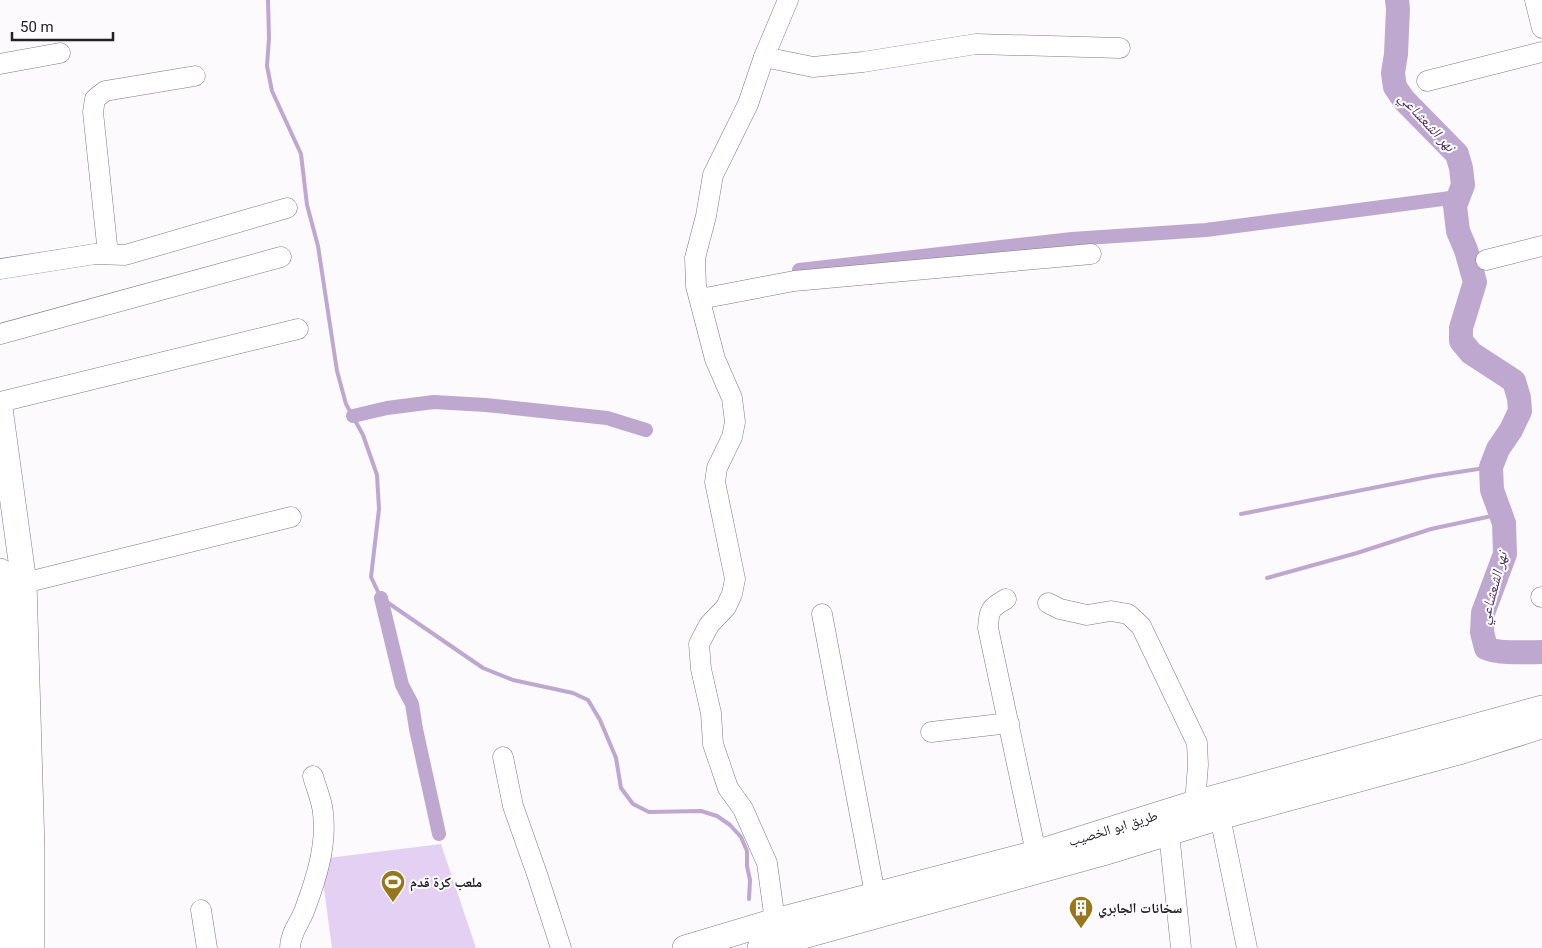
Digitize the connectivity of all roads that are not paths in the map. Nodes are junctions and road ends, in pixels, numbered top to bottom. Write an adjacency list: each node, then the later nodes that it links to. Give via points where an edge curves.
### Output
1 (788, 0): 7 (street)
2 (1535, 0): 3 (street)
3 (1542, 28)
4 (1120, 48): 7 (street, via 976,44 813,67)
5 (1542, 52): 10 (street)
6 (60, 53): 8 (street)
7 (764, 57): 18 (street, via 748,104 713,175 695,258)
8 (0, 64)
9 (195, 76): 13 (street, via 105,91 95,99 93,112)
10 (1427, 81)
11 (287, 208): 13 (street, via 125,255)
12 (1542, 246): 16 (street)
13 (108, 254): 17 (street)
14 (1090, 254): 18 (street, via 794,281)
15 (281, 257): 20 (street)
16 (1486, 260)
17 (0, 269)
18 (700, 299): 43 (street, via 716,359 732,398 735,422 732,437 717,468 715,482 735,579 726,607 709,625 699,644 701,669 711,713 713,744 728,788 743,809 767,863)
19 (298, 329): 21 (street)
20 (0, 334)
21 (0, 402)
22 (0, 408): 25 (main road)
23 (291, 517): 25 (street)
24 (0, 571): 29 (main road, via 7,641)
25 (24, 583): 45 (main road)
26 (1006, 598): 31 (street, via 989,612 988,628)
27 (1048, 603): 37 (street, via 1087,615 1111,611 1128,614 1141,626 1197,743)
28 (822, 614): 41 (street)
29 (5, 698): 44 (main road)
30 (1542, 708): 34 (main road, طريق ابو الخصيب)
31 (1009, 723): 33 (street); 40 (street)
32 (1542, 726): 34 (main road, طريق ابو الخصيب)
33 (931, 732)
34 (1456, 743): 37 (main road, طريق ابو الخصيب); 38 (main road, طريق ابو الخصيب)
35 (503, 757): 48 (street, via 513,806)
36 (313, 776): 47 (street, via 323,811 324,835 314,884 294,930)
37 (1195, 803): 40 (main road, طريق ابو الخصيب)
38 (1220, 817): 39 (main road, طريق ابو الخصيب); 52 (street)
39 (1169, 833): 50 (main road, طريق ابو الخصيب); 51 (street)
40 (1036, 853): 41 (main road, طريق ابو الخصيب)
41 (875, 894): 43 (main road, طريق ابو الخصيب)
42 (201, 910): 46 (street)
43 (775, 921): 49 (main road, طريق ابو الخصيب)
44 (12, 948)
45 (32, 948)
46 (207, 948)
47 (290, 948)
48 (561, 948)
49 (685, 948)
50 (760, 948)
51 (1181, 948)
52 (1247, 948)

